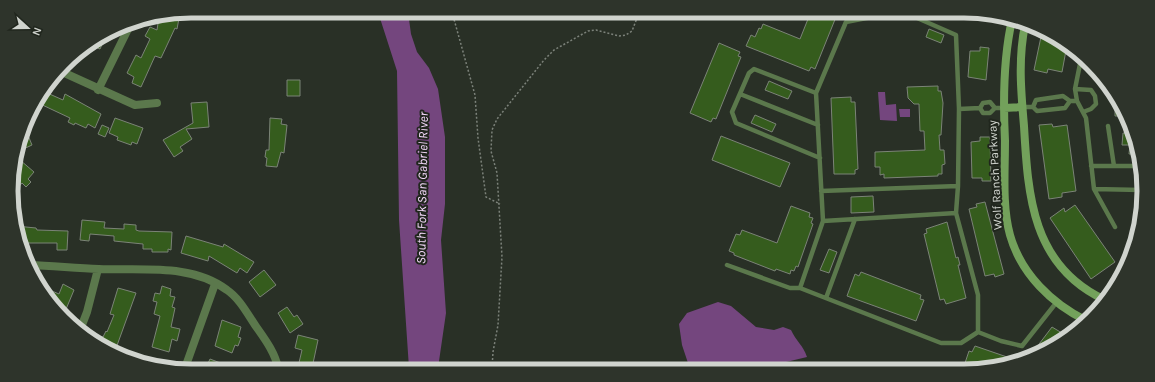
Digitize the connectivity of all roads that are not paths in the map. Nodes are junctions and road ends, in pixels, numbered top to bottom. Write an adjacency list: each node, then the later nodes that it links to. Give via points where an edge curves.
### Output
1 (866, 18): 10 (lane, via 846,22)
2 (917, 18): 19 (lane, via 956,35)
3 (1011, 25): 18 (street, Wolf Ranch Parkway)
4 (1024, 29): 15 (street, via 1020,63)
5 (128, 30): 9 (street)
6 (1080, 63): 8 (lane)
7 (65, 73): 9 (street)
8 (1075, 89): 13 (lane); 20 (lane, via 1091,90 1095,96 1096,104)
9 (98, 90): 14 (street, via 135,105)
10 (816, 93): 11 (lane, via 754,69 749,73); 21 (lane)
11 (740, 94): 21 (lane); 23 (lane, via 732,112 736,123)
12 (1070, 101): 13 (lane); 16 (lane, via 1064,108 1037,111); 16 (lane, via 1063,96 1036,100)
13 (1077, 101): 20 (lane)
14 (158, 103)
15 (1022, 107): 16 (lane); 18 (street); 40 (street, via 1031,204 1038,228 1047,247 1066,272 1080,286)
16 (1033, 107)
17 (980, 108): 18 (lane, via 983,113 990,113); 18 (lane, via 983,103 990,102); 19 (lane)
18 (999, 108): 42 (street, Wolf Ranch Parkway, via 1010,234 1027,271)
19 (959, 109): 27 (lane)
20 (1083, 112): 24 (lane, via 1086,118)
21 (818, 125): 23 (lane)
22 (1108, 126): 25 (lane)
23 (820, 158): 30 (lane)
24 (1091, 166): 25 (lane); 28 (lane)
25 (1114, 166): 26 (lane)
26 (1136, 166)
27 (958, 186): 30 (lane); 31 (lane)
28 (1094, 189): 29 (lane); 34 (lane)
29 (1137, 190)
30 (822, 191): 33 (lane)
31 (956, 213): 32 (lane); 45 (lane, via 978,294)
32 (855, 219): 33 (lane); 41 (lane)
33 (823, 221): 39 (lane)
34 (1114, 227)
35 (35, 265): 37 (street)
36 (727, 265): 39 (lane, via 790,288)
37 (98, 269): 38 (street, via 173,271); 44 (street)
38 (216, 284): 46 (street); 47 (street, via 226,289 242,306 266,341)
39 (800, 288): 41 (lane)
40 (1100, 297)
41 (826, 298): 45 (lane, via 940,343 961,343)
42 (1056, 302): 43 (street, Wolf Ranch Parkway); 45 (lane, via 1022,346)
43 (1081, 318)
44 (82, 325)
45 (978, 332)
46 (186, 364)
47 (277, 364)
48 (891, 364): 50 (lane)
49 (904, 364): 51 (lane)
50 (904, 364)
51 (916, 364)

